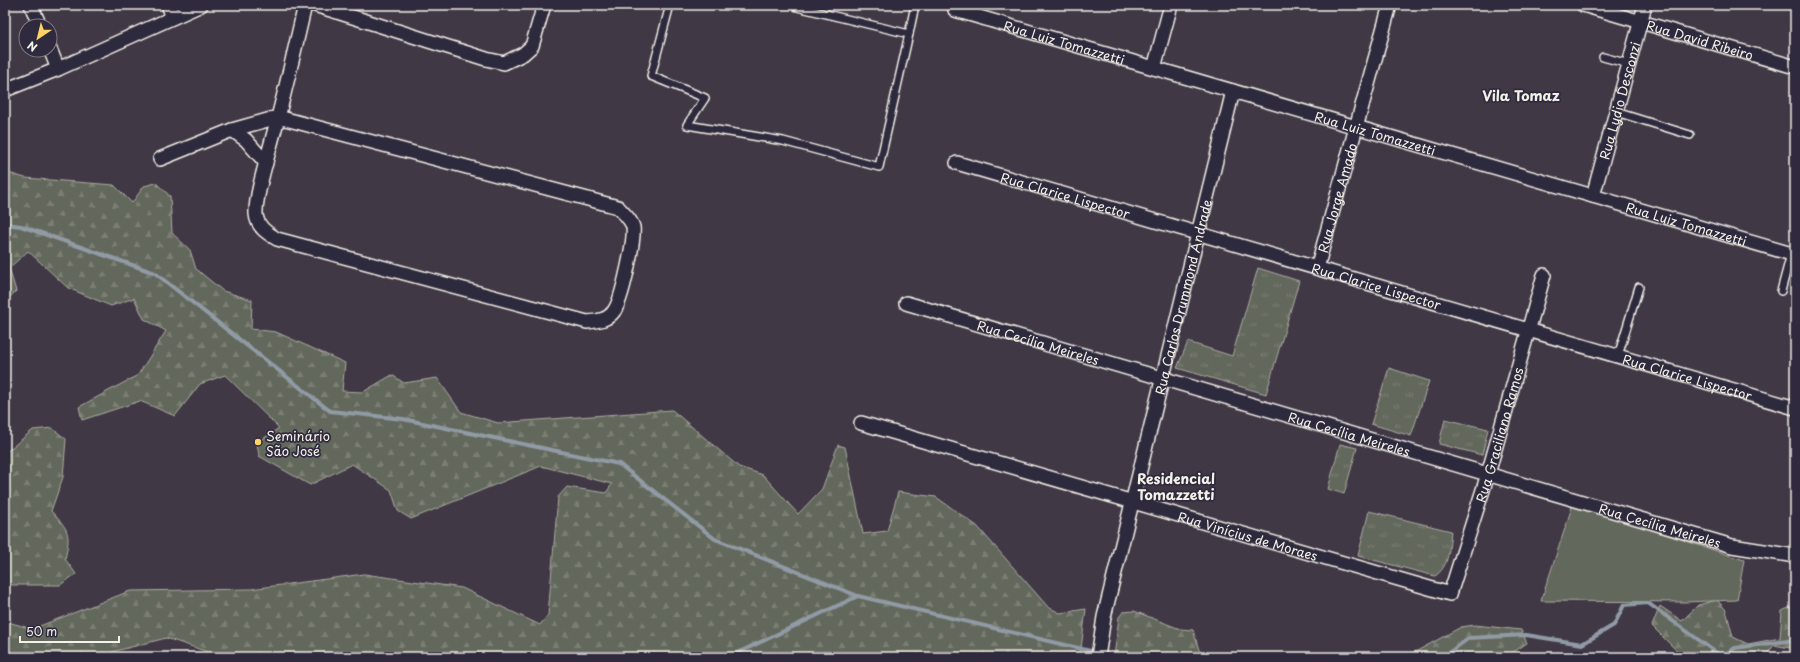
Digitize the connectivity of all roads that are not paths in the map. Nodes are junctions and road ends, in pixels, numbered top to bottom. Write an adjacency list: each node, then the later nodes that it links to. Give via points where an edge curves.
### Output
1 (31, 5): 15 (street)
2 (201, 5): 14 (street)
3 (305, 5): 27 (street)
4 (315, 5): 5 (street, via 504,63 523,54 532,46)
5 (544, 5)
6 (670, 5): 17 (lane, via 651,76 705,98 687,125 783,141 879,167)
7 (797, 5): 17 (lane)
8 (916, 5): 17 (lane)
9 (1171, 5): 22 (street)
10 (1390, 5): 28 (street, Rua Jorge Amado)
11 (1583, 5): 16 (street, Rua David Ribeiro)
12 (1645, 5): 16 (street, Rua Lydio Desconzi)
13 (956, 8): 22 (street, Rua Luiz Tomazzetti)
14 (170, 11): 23 (street)
15 (37, 18)
16 (1641, 22): 20 (street, Rua Lydio Desconzi); 21 (street, Rua David Ribeiro)
17 (909, 34)
18 (1603, 56): 20 (lane)
19 (54, 58): 23 (street)
20 (1629, 64): 26 (street, Rua Lydio Desconzi)
21 (1795, 67)
22 (1154, 68): 25 (street, Rua Luiz Tomazzetti)
23 (58, 69): 24 (street)
24 (5, 90)
25 (1233, 91): 28 (street, Rua Luiz Tomazzetti); 35 (street, Rua Carlos Drummond Andrade)
26 (1616, 112): 30 (lane); 34 (street, Rua Lydio Desconzi)
27 (278, 117): 29 (street); 32 (street); 32 (street, via 618,207 633,226 633,241 620,300 607,318 587,322 277,239 266,233 256,215)
28 (1356, 127): 34 (street, Rua Luiz Tomazzetti); 37 (street, Rua Jorge Amado)
29 (232, 130): 31 (street); 32 (street, via 246,140)
30 (1690, 135)
31 (160, 158)
32 (266, 163)
33 (957, 163): 35 (street, Rua Clarice Lispector)
34 (1593, 196): 36 (street, Rua Luiz Tomazzetti)
35 (1198, 233): 37 (street, Rua Clarice Lispector); 44 (street, Rua Carlos Drummond Andrade)
36 (1793, 254): 40 (lane)
37 (1317, 268): 42 (street, Rua Clarice Lispector)
38 (1544, 275): 42 (street, Rua Graciliano Ramos)
39 (1639, 287): 43 (lane)
40 (1781, 291)
41 (906, 303): 44 (street, Rua Cecília Meireles)
42 (1529, 330): 43 (street, Rua Clarice Lispector); 47 (street, Rua Graciliano Ramos)
43 (1618, 356): 45 (street, Rua Clarice Lispector)
44 (1162, 378): 47 (street, Rua Cecília Meireles); 48 (street, Rua Carlos Drummond Andrade)
45 (1795, 408)
46 (861, 423): 48 (street, Rua Vinícius de Moraes)
47 (1488, 474): 49 (street, Rua Cecília Meireles, via 1732,546); 50 (street, Rua Graciliano Ramos)
48 (1132, 502): 50 (street, Rua Vinícius de Moraes); 51 (street, Rua Carlos Drummond Andrade, via 1104,617)
49 (1795, 556)
50 (1450, 594)
51 (1098, 657)

